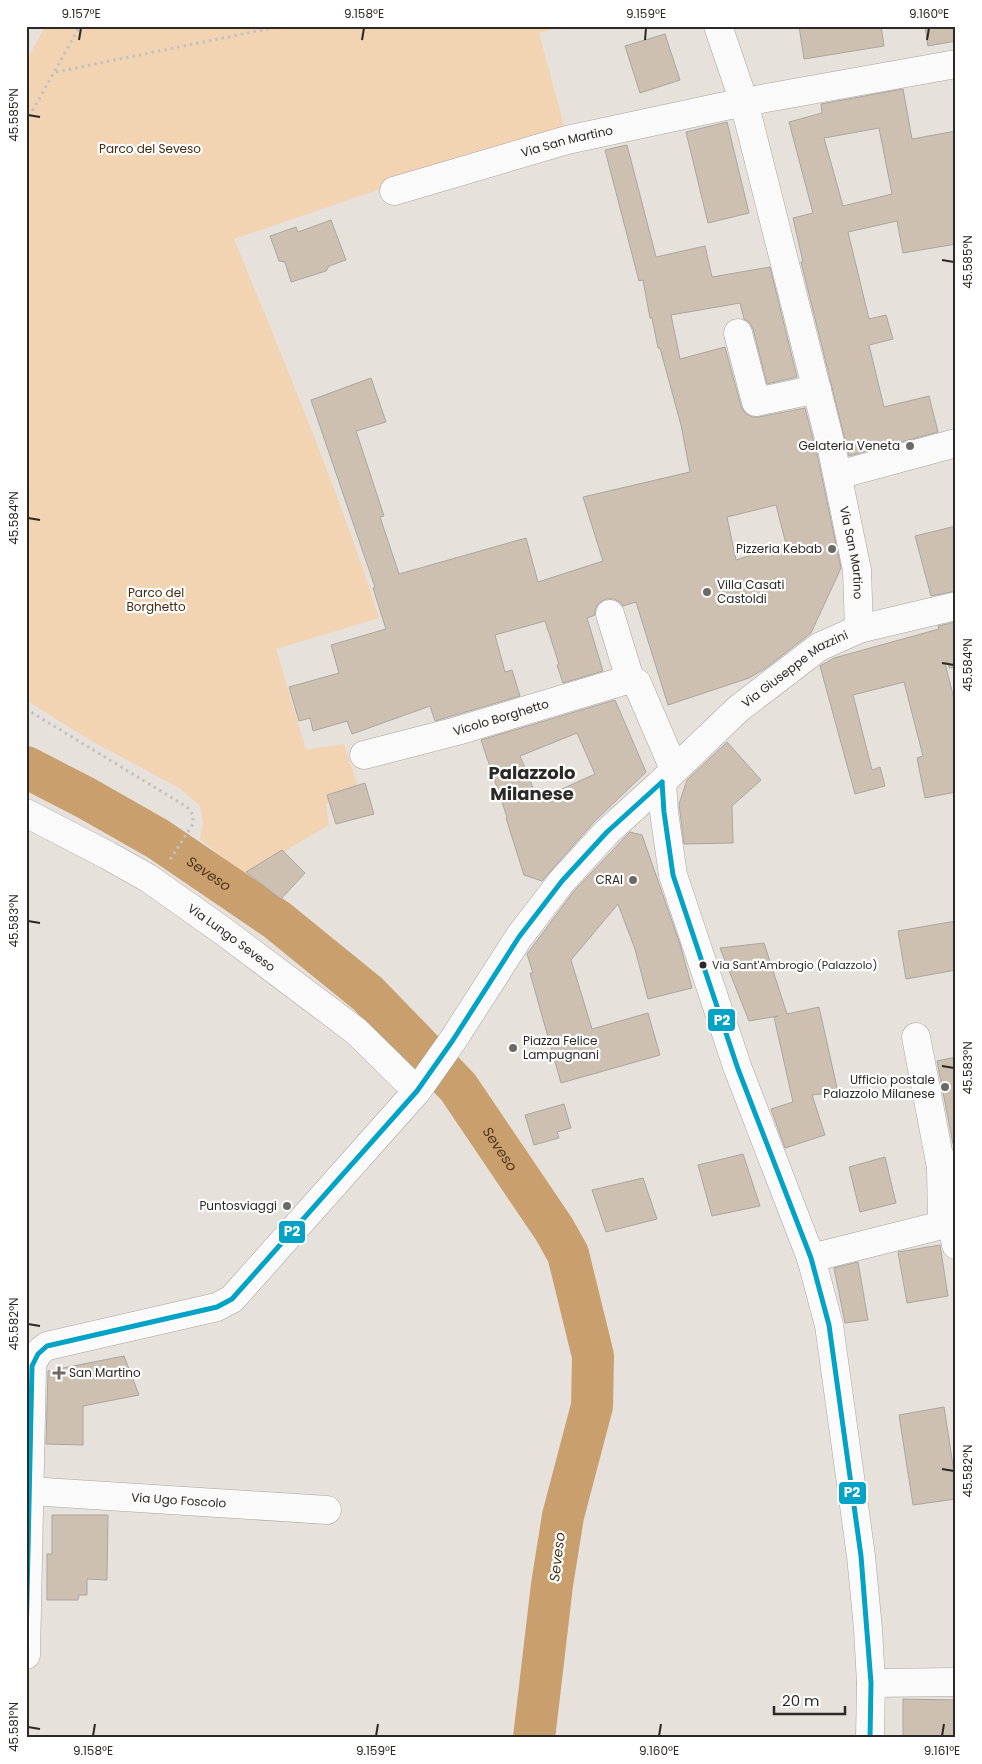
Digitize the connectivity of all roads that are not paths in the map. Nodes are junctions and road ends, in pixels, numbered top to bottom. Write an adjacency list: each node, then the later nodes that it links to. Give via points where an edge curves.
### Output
1 (718, 26): 3 (street, Via San Martino)
2 (956, 64): 3 (street, Via San Martino)
3 (744, 102): 4 (street, Via San Martino, via 566,140); 6 (street, Via San Martino)
4 (394, 191)
5 (738, 333): 6 (street, via 756,402)
6 (817, 389): 8 (street, Via San Martino)
7 (956, 443): 8 (street)
8 (838, 475): 11 (street, Via San Martino, via 857,570)
9 (956, 606): 11 (street, Via Giuseppe Mazzini)
10 (610, 614): 12 (street)
11 (859, 630): 14 (street, Via Giuseppe Mazzini, via 820,647 738,709)
12 (634, 681): 13 (street, Vicolo Borghetto); 14 (street)
13 (364, 755)
14 (668, 776): 17 (street, Via Giuseppe Mazzini, via 606,832 562,881 519,937); 20 (street, via 664,812 673,875 738,1069)
15 (26, 813): 17 (street, Via Lungo Seveso, via 148,878 356,1031)
16 (916, 1037): 18 (street)
17 (421, 1086): 21 (street, Via Giuseppe Mazzini, via 232,1299 218,1307 47,1346)
18 (948, 1166): 19 (street)
19 (949, 1235): 20 (street)
20 (811, 1258): 26 (street, via 829,1325 861,1556)
21 (29, 1362): 22 (street)
22 (29, 1491): 23 (street, Via Ugo Foscolo); 24 (street)
23 (327, 1510)
24 (26, 1655)
25 (956, 1682): 26 (street)
26 (871, 1683): 27 (street)
27 (870, 1738)

